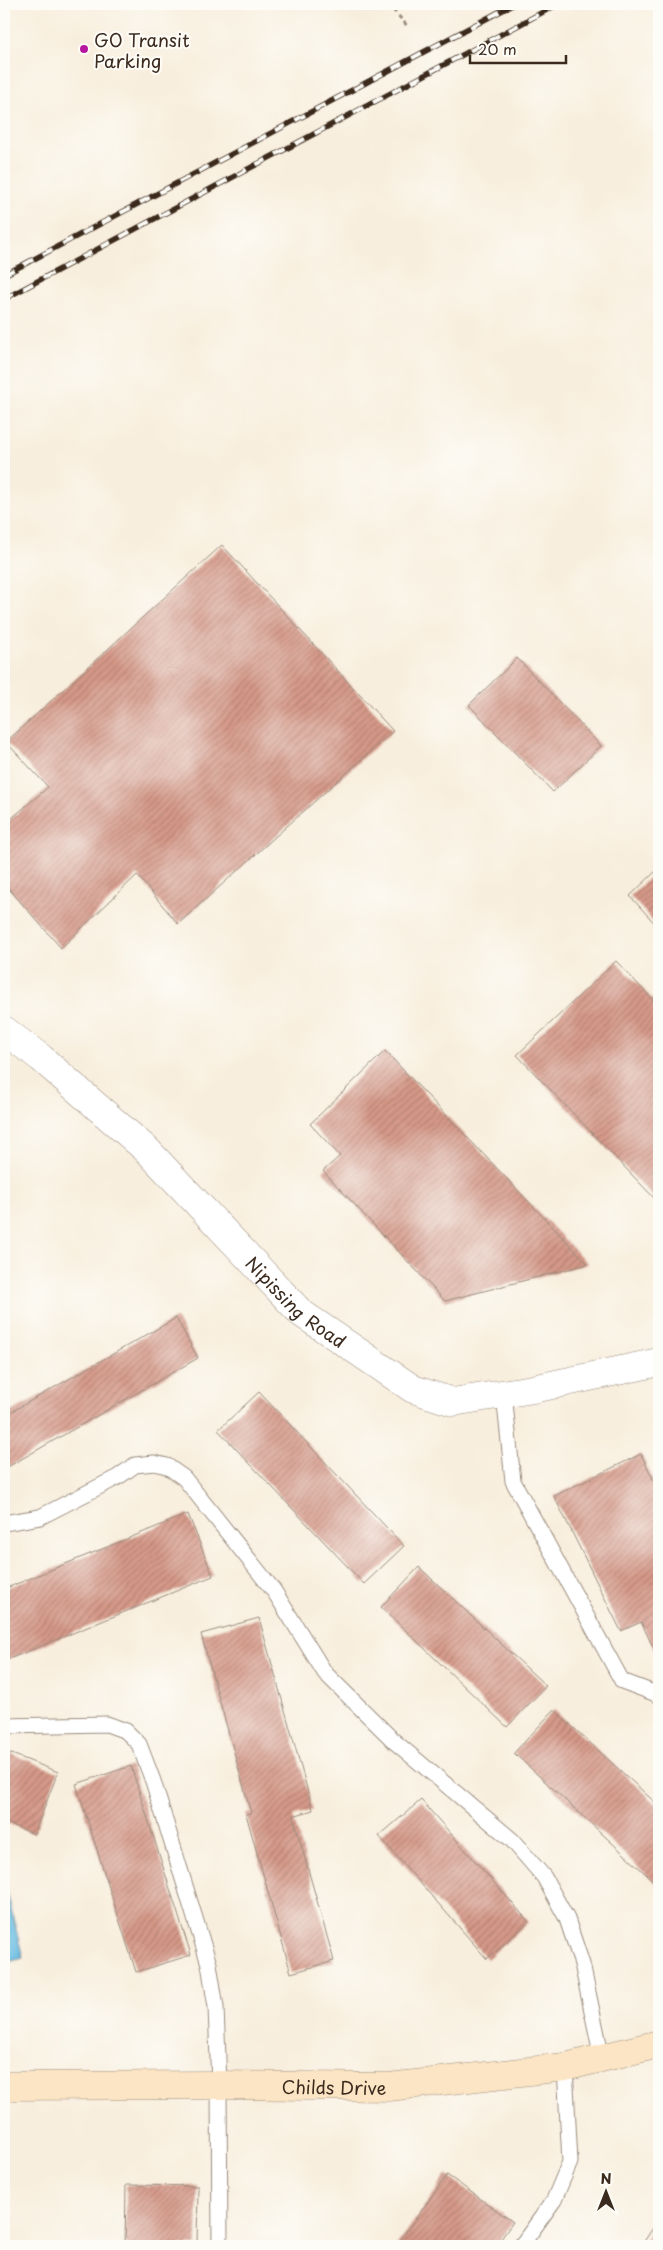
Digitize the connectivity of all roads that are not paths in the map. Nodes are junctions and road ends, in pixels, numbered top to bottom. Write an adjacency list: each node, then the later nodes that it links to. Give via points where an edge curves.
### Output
1 (4, 1030): 3 (street, Nipissing Road, via 148,1151 301,1313 413,1389 453,1402)
2 (659, 1362): 3 (street, Nipissing Road)
3 (504, 1394): 5 (lane, via 514,1481 622,1681)
4 (4, 1523): 8 (lane, via 40,1517 135,1465 154,1462 168,1466 184,1478 274,1591 325,1673 395,1742 512,1840 544,1877 567,1919 582,1964)
5 (659, 1695)
6 (4, 1726): 10 (lane, via 107,1724 126,1731 139,1744 209,1964 216,2007)
7 (659, 2044): 8 (street, Childs Drive)
8 (602, 2058): 9 (street, Childs Drive)
9 (565, 2067): 10 (street, Childs Drive, via 389,2087); 13 (lane, via 570,2162 554,2200)
10 (219, 2085): 11 (street, Childs Drive); 12 (lane)
11 (4, 2086)
12 (220, 2246)
13 (521, 2246)

